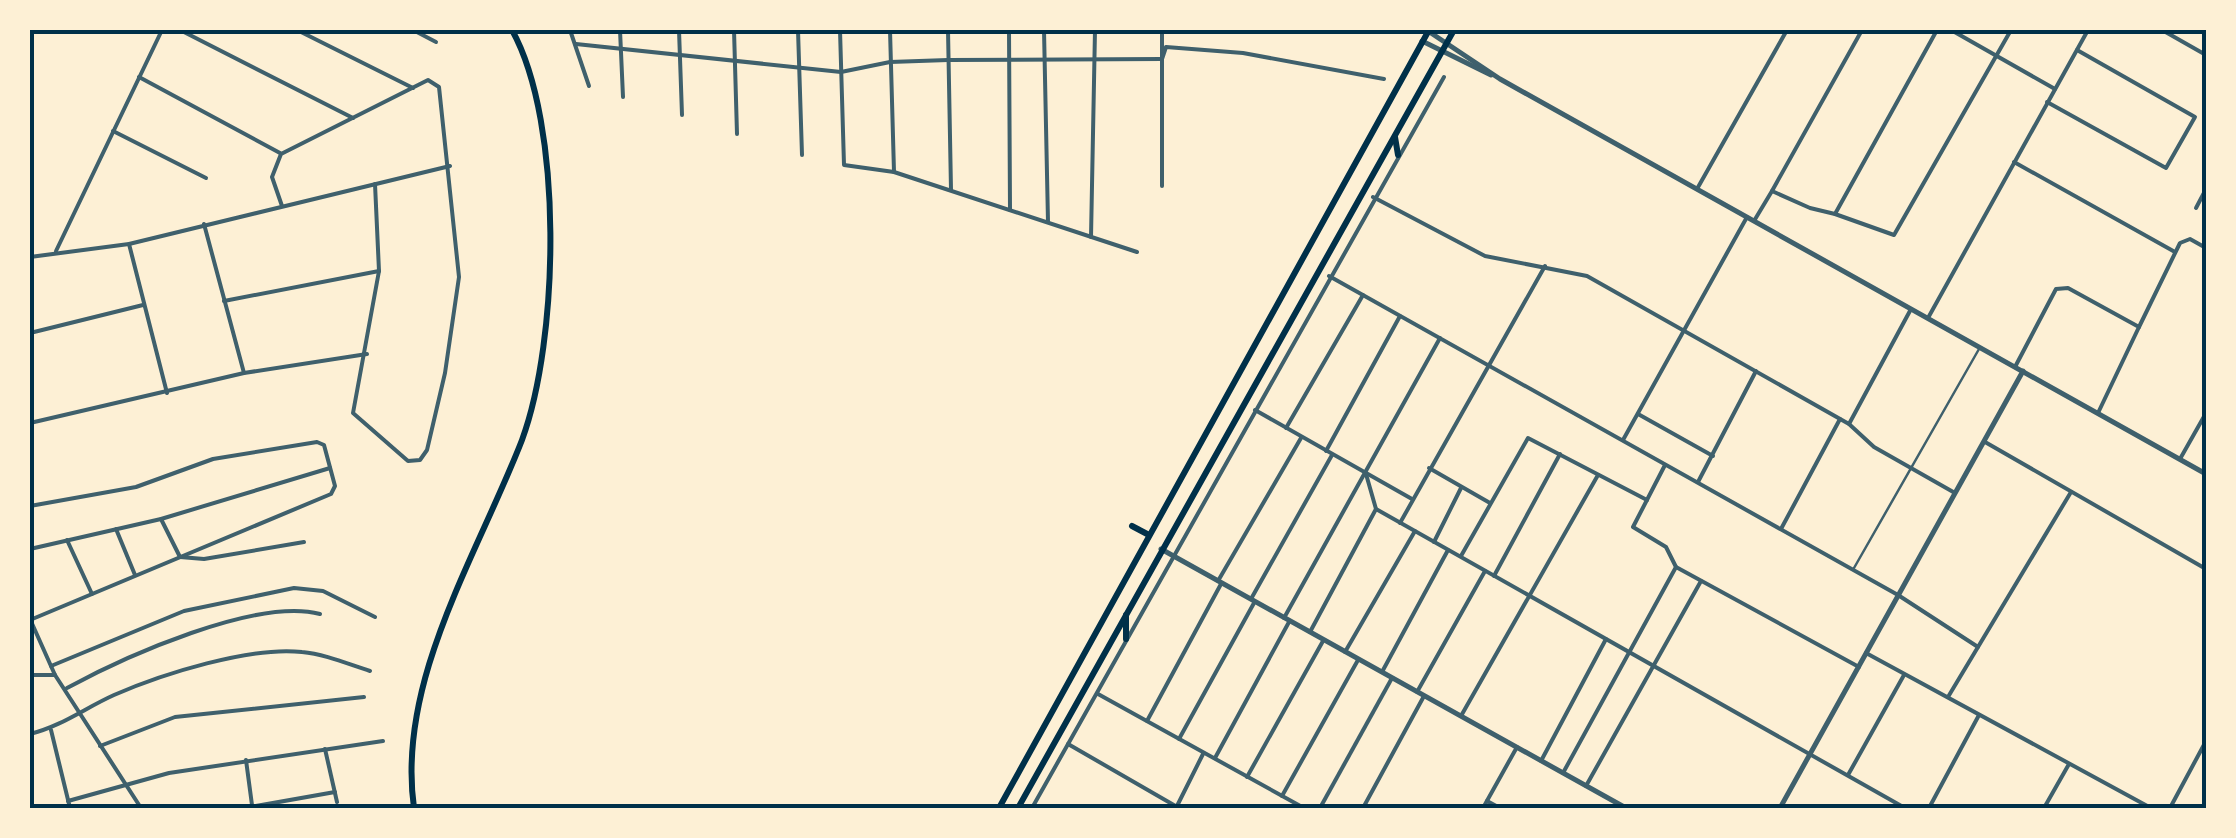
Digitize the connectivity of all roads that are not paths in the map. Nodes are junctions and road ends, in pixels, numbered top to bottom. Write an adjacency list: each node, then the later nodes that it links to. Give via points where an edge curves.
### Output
1 (162, 30): 48 (street)
2 (180, 30): 58 (street)
3 (296, 30): 53 (street)
4 (413, 30): 29 (street)
5 (512, 30): 236 (main road, via 534,85 547,156 541,354 524,435 424,688 412,752)
6 (570, 30): 32 (street)
7 (620, 30): 33 (street)
8 (678, 30): 36 (street)
9 (734, 30): 44 (street)
10 (798, 30): 46 (street)
11 (840, 30): 47 (street)
12 (890, 30): 45 (street)
13 (948, 30): 43 (street)
14 (1009, 30): 40 (street)
15 (1044, 30): 41 (street)
16 (1095, 30): 39 (street)
17 (1162, 30): 42 (street)
18 (1294, 30): 28 (street)
19 (1428, 30): 30 (main road); 31 (street)
20 (1454, 30): 31 (main road)
21 (1788, 30): 71 (street)
22 (1862, 30): 74 (street)
23 (1937, 30): 79 (street)
24 (1951, 30): 38 (street)
25 (2012, 30): 38 (street)
26 (2088, 30): 34 (street)
27 (2162, 30): 37 (street)
28 (1321, 31)
29 (436, 42)
30 (1422, 42): 35 (street); 151 (main road)
31 (1447, 43): 35 (main road); 50 (street)
32 (576, 44): 33 (street); 52 (street)
33 (620, 47): 36 (street); 55 (street)
34 (2077, 50): 54 (street); 56 (street, via 2194,117 2181,142 2166,168)
35 (1442, 52): 50 (street); 61 (main road)
36 (680, 54): 44 (street); 57 (street)
37 (2206, 54)
38 (1997, 56): 54 (street); 79 (street, via 1894,235)
39 (1094, 58): 41 (street); 42 (street); 83 (street)
40 (1010, 59): 41 (street); 43 (street); 78 (street)
41 (1045, 59): 81 (street)
42 (1162, 59): 51 (street, via 1166,47 1243,53); 70 (street)
43 (948, 60): 45 (street); 73 (street)
44 (734, 61): 46 (street); 60 (street)
45 (890, 62): 47 (street); 67 (street)
46 (800, 69): 47 (street); 64 (street)
47 (841, 72): 67 (street, via 844,165)
48 (139, 77): 59 (street); 62 (street)
49 (1444, 77): 63 (street)
50 (1499, 78): 71 (street)
51 (1384, 79)
52 (589, 86)
53 (413, 88): 58 (street); 66 (street, via 428,80 439,87)
54 (2055, 89): 56 (street)
55 (623, 97)
56 (2048, 102): 65 (street)
57 (682, 115)
58 (353, 118): 62 (street)
59 (113, 132): 68 (street); 86 (street)
60 (737, 134)
61 (1394, 135): 63 (main road); 131 (main road)
62 (282, 154): 76 (street, via 272,177)
63 (1398, 155): 75 (street)
64 (802, 156)
65 (2014, 162): 88 (street); 98 (street)
66 (450, 166): 69 (street); 104 (street, via 460,276 445,373 420,460 408,461 352,413)
67 (894, 172): 73 (street)
68 (206, 178)
69 (375, 184): 76 (street); 91 (street)
70 (1162, 186)
71 (1697, 189): 80 (street)
72 (2206, 189): 77 (street)
73 (950, 190): 78 (street)
74 (1772, 191): 79 (street); 80 (street)
75 (1373, 197): 90 (street, via 1485,256); 92 (street)
76 (282, 206): 82 (street)
77 (2196, 208)
78 (1010, 210): 81 (street)
79 (1835, 214)
80 (1750, 219): 96 (street); 100 (street)
81 (1048, 222): 83 (street)
82 (204, 224): 84 (street); 94 (street)
83 (1091, 237): 87 (street)
84 (130, 244): 86 (street); 95 (street)
85 (2206, 248): 88 (street, via 2190,239)
86 (56, 252): 89 (street)
87 (1138, 252)
88 (2175, 252): 99 (street)
89 (30, 257)
90 (1544, 266): 100 (street, via 1588,276); 105 (street)
91 (378, 271): 94 (street); 104 (street)
92 (1329, 276): 93 (street); 111 (street)
93 (1363, 295): 97 (street); 118 (street)
94 (224, 301): 109 (street)
95 (143, 304): 101 (street); 110 (street)
96 (1911, 309): 98 (street); 117 (street)
97 (1400, 316): 102 (street); 122 (street)
98 (1928, 318): 103 (street)
99 (2139, 328): 106 (street, via 2062,286); 112 (street)
100 (1684, 330): 108 (street); 114 (street)
101 (30, 333)
102 (1440, 338): 105 (street); 132 (street)
103 (1980, 347): 106 (street); 130 (lane)
104 (367, 354): 109 (street)
105 (1490, 366): 120 (street); 129 (street)
106 (2015, 367): 107 (street)
107 (2023, 371): 112 (street); 121 (street)
108 (1756, 372): 115 (street); 125 (street)
109 (244, 373): 110 (street)
110 (166, 393): 116 (street)
111 (1254, 410): 118 (street); 135 (street)
112 (2098, 413): 126 (street)
113 (2206, 413): 126 (street)
114 (1637, 414): 120 (street); 125 (street)
115 (1840, 419): 117 (street); 149 (street)
116 (30, 423)
117 (1848, 424): 130 (street)
118 (1286, 428): 119 (street)
119 (1301, 437): 122 (street); 168 (street)
120 (1622, 440): 127 (street)
121 (1984, 442): 138 (street); 139 (street)
122 (1326, 451): 123 (street)
123 (1332, 454): 132 (street); 172 (street)
124 (1560, 454): 134 (street); 142 (street, via 1524,440); 166 (street)
125 (1713, 456): 136 (street)
126 (2180, 459): 133 (street)
127 (1666, 464): 136 (street); 141 (street)
128 (330, 468): 143 (street, via 317,442 213,459 136,487); 145 (street); 158 (street, via 331,494)
129 (1429, 468): 137 (street); 140 (street)
130 (1910, 468): 139 (street); 163 (lane)
131 (1205, 472): 135 (main road); 156 (main road)
132 (1366, 474): 140 (street); 144 (street); 176 (street)
133 (2206, 474)
134 (1598, 475): 141 (street); 171 (street)
135 (1216, 478): 159 (street)
136 (1698, 482): 149 (street)
137 (1462, 487): 142 (street); 154 (street)
138 (2071, 492): 162 (street); 182 (street)
139 (1955, 493): 170 (street)
140 (1412, 499): 146 (street)
141 (1647, 500): 161 (street, via 1633,527 1666,546)
142 (1490, 503): 160 (street)
143 (30, 506)
144 (1376, 509): 146 (street); 178 (street)
145 (161, 518): 148 (street); 158 (street)
146 (1400, 523): 150 (street)
147 (1132, 526): 151 (main road)
148 (116, 529): 152 (street); 165 (street)
149 (1781, 529): 163 (street)
150 (1414, 531): 154 (street); 183 (street)
151 (1149, 535): 237 (main road)
152 (67, 540): 155 (street); 169 (street)
153 (304, 542): 158 (street, via 226,556)
154 (1434, 542): 157 (street)
155 (30, 549)
156 (1161, 550): 159 (street); 173 (main road)
157 (1448, 550): 160 (street); 191 (street)
158 (180, 556): 165 (street)
159 (1173, 556): 168 (street); 179 (street)
160 (1460, 557): 164 (street)
161 (1676, 568): 167 (street); 184 (street)
162 (2206, 569)
163 (1854, 570): 170 (street)
164 (1485, 571): 166 (street); 198 (street)
165 (135, 576): 169 (street)
166 (1494, 576): 171 (street)
167 (1701, 580): 188 (street); 189 (street)
168 (1220, 582): 172 (street); 204 (street)
169 (92, 594): 177 (street)
170 (1898, 595): 182 (street); 185 (street)
171 (1529, 596): 180 (street); 203 (street)
172 (1253, 600): 176 (street); 207 (street)
173 (1126, 613): 179 (main road); 238 (main road)
174 (320, 614): 196 (street, via 295,609 203,628)
175 (375, 617): 187 (street, via 323,591 294,588 184,611)
176 (1287, 619): 178 (street); 216 (street)
177 (30, 620): 187 (street)
178 (1310, 632): 181 (street)
179 (1126, 638): 197 (street)
180 (1606, 639): 184 (street); 218 (street)
181 (1324, 640): 183 (street); 222 (street)
182 (1978, 647): 200 (street)
183 (1345, 652): 186 (street)
184 (1629, 652): 188 (street); 220 (street)
185 (1866, 653): 189 (street); 192 (street)
186 (1358, 659): 191 (street); 226 (street)
187 (50, 666): 194 (street)
188 (1654, 666): 215 (street); 224 (street)
189 (1859, 667): 215 (street)
190 (370, 671): 201 (street, via 279,651 180,672)
191 (1382, 672): 195 (street)
192 (1904, 674): 200 (street); 221 (street)
193 (30, 675): 194 (street)
194 (55, 675): 196 (street)
195 (1392, 678): 198 (street); 241 (street)
196 (67, 688): 201 (street)
197 (1096, 693): 204 (street); 210 (street)
198 (1420, 694): 203 (street); 242 (street)
199 (364, 697): 211 (street, via 175,718)
200 (1948, 698): 202 (street)
201 (80, 714): 205 (street); 211 (street)
202 (1979, 714): 219 (street); 249 (street)
203 (1461, 716): 212 (street)
204 (1147, 721): 207 (street)
205 (50, 729): 206 (street); 231 (street)
206 (30, 734)
207 (1179, 739): 214 (street)
208 (2206, 741): 253 (street)
209 (383, 742): 213 (street)
210 (1068, 744): 233 (street); 239 (street)
211 (100, 746): 223 (street)
212 (1517, 748): 218 (street); 228 (street)
213 (325, 749): 217 (street); 225 (street)
214 (1204, 753): 216 (street); 233 (street)
215 (1810, 754): 221 (street); 247 (street)
216 (1214, 758): 222 (street)
217 (246, 760): 223 (street); 235 (street)
218 (1541, 761): 220 (street)
219 (2069, 763): 227 (street); 250 (street)
220 (1563, 773): 224 (street)
221 (1848, 775): 248 (street)
222 (1247, 776): 226 (street)
223 (125, 784): 231 (street); 234 (street)
224 (1586, 786): 229 (street)
225 (334, 792): 230 (street); 235 (street)
226 (1282, 796): 232 (street)
227 (2135, 799): 251 (street); 252 (street)
228 (1487, 801): 243 (street); 244 (street)
229 (1613, 801): 245 (street); 246 (street)
230 (337, 802)
231 (69, 805)
232 (1296, 806): 240 (street)
233 (1177, 807)
234 (141, 808)
235 (250, 808)
236 (414, 808)
237 (998, 808)
238 (1018, 808)
239 (1032, 808)
240 (1304, 808)
241 (1320, 808)
242 (1363, 808)
243 (1483, 808)
244 (1500, 808)
245 (1609, 808)
246 (1626, 808)
247 (1780, 808)
248 (1905, 808)
249 (1929, 808)
250 (2044, 808)
251 (2130, 808)
252 (2151, 808)
253 (2170, 808)

